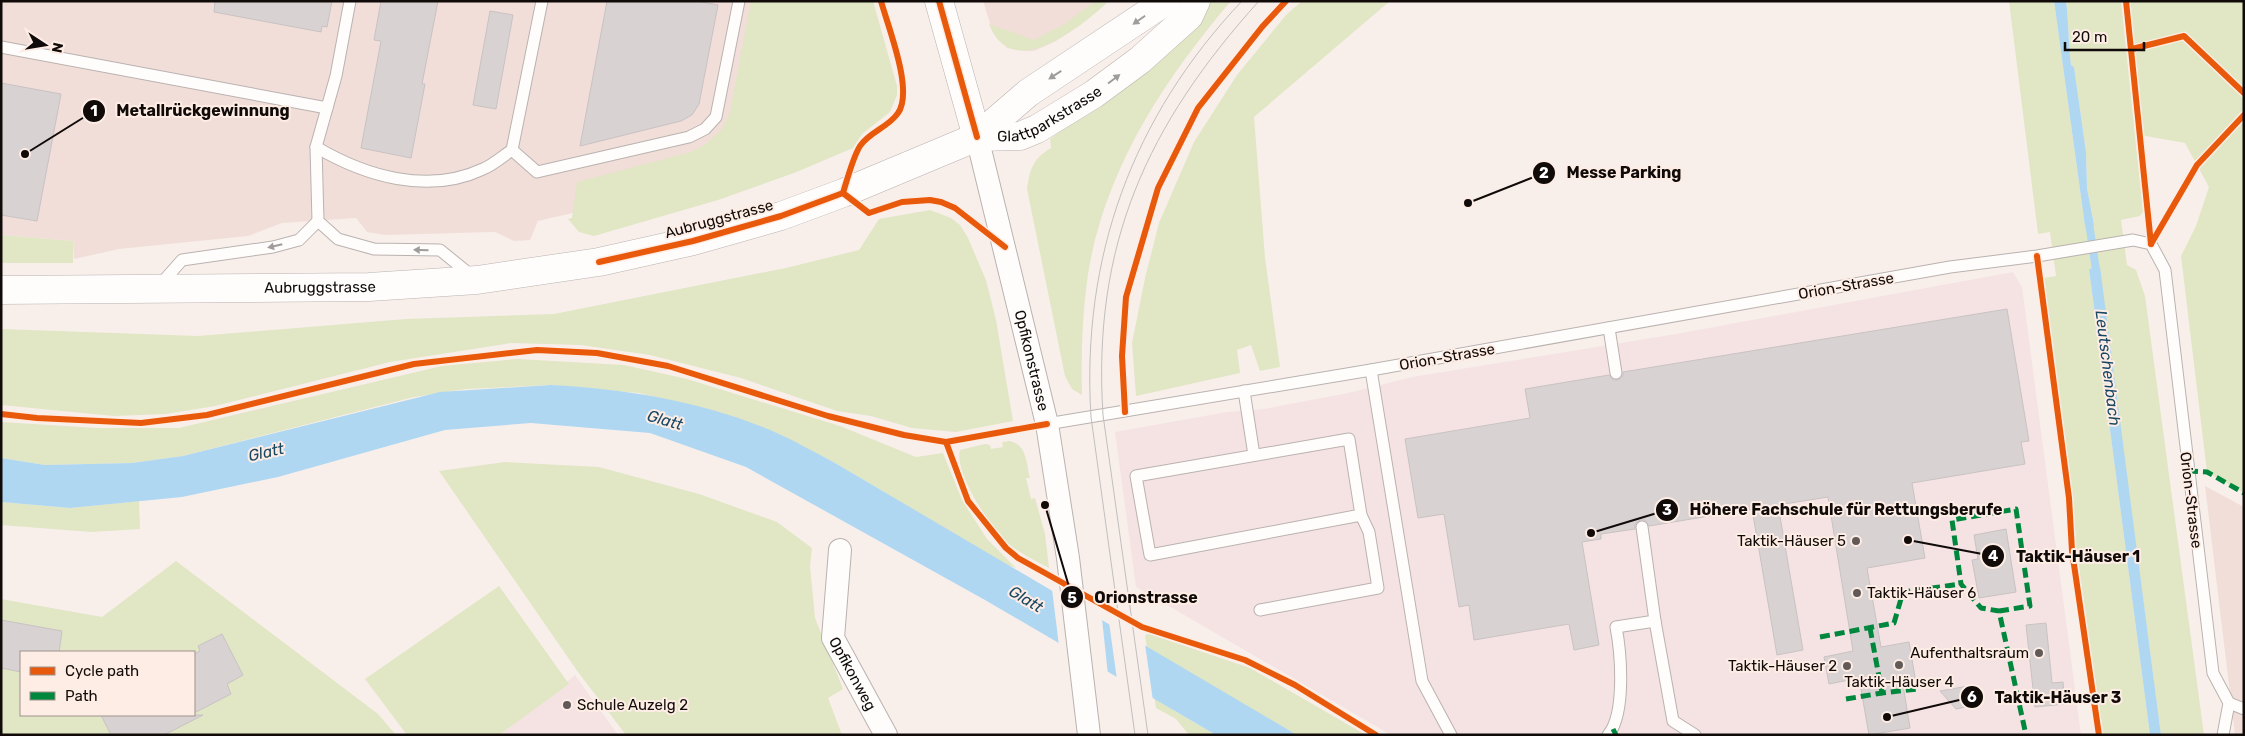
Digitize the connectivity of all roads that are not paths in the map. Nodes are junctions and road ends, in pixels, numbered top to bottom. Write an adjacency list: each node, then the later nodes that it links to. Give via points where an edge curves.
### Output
1 (350, 1): 8 (lane)
2 (542, 1): 11 (lane)
3 (739, 1): 11 (lane, via 716,117 705,129 689,137 536,172)
4 (939, 1): 9 (street)
5 (1166, 1): 9 (street, Glattparkstrasse, one-way to 9, via 1028,93)
6 (1196, 1): 9 (street, Glattparkstrasse, one-way to 6, via 1020,136 1086,99 1140,60 1189,16)
7 (1, 47): 8 (lane)
8 (327, 108): 10 (lane)
9 (977, 138): 13 (street, Aubruggstrasse, via 781,216 702,239 599,262); 20 (street, Opfikonstrasse)
10 (316, 147): 11 (lane, via 338,160 381,176 415,181 447,180 483,169); 12 (lane)
11 (512, 150)
12 (318, 221): 13 (lane, one-way to 12, via 440,250 374,249 338,239); 15 (lane, one-way to 15, via 299,240 282,245 182,260)
13 (477, 280): 15 (street, Aubruggstrasse, via 369,288)
14 (1, 290): 15 (street, Aubruggstrasse)
15 (156, 290)
16 (1609, 328): 17 (lane, Orion-Strasse); 18 (lane); 27 (lane, Orion-Strasse, via 1950,267 2133,240 2151,244 2164,270 2213,673)
17 (1371, 370): 19 (lane, Orion-Strasse); 31 (lane, via 1422,681)
18 (1616, 373)
19 (1244, 391): 20 (lane, Orion-Strasse); 21 (lane)
20 (1047, 424): 29 (street, Opfikonstrasse, via 1068,558)
21 (1254, 455): 22 (lane, via 1349,439); 22 (lane, via 1136,476 1150,555)
22 (1362, 516): 25 (lane, via 1369,532 1378,588)
23 (1642, 528): 26 (lane)
24 (840, 550): 30 (street, Opfikonweg, via 833,638)
25 (1260, 610)
26 (1655, 621): 32 (lane, via 1616,627 1622,681 1613,728); 33 (lane, via 1673,721)
27 (2229, 703): 28 (lane); 34 (lane)
28 (2244, 709)
29 (1088, 730)
30 (886, 735)
31 (1451, 735)
32 (1608, 735)
33 (1695, 735)
34 (2223, 735)

